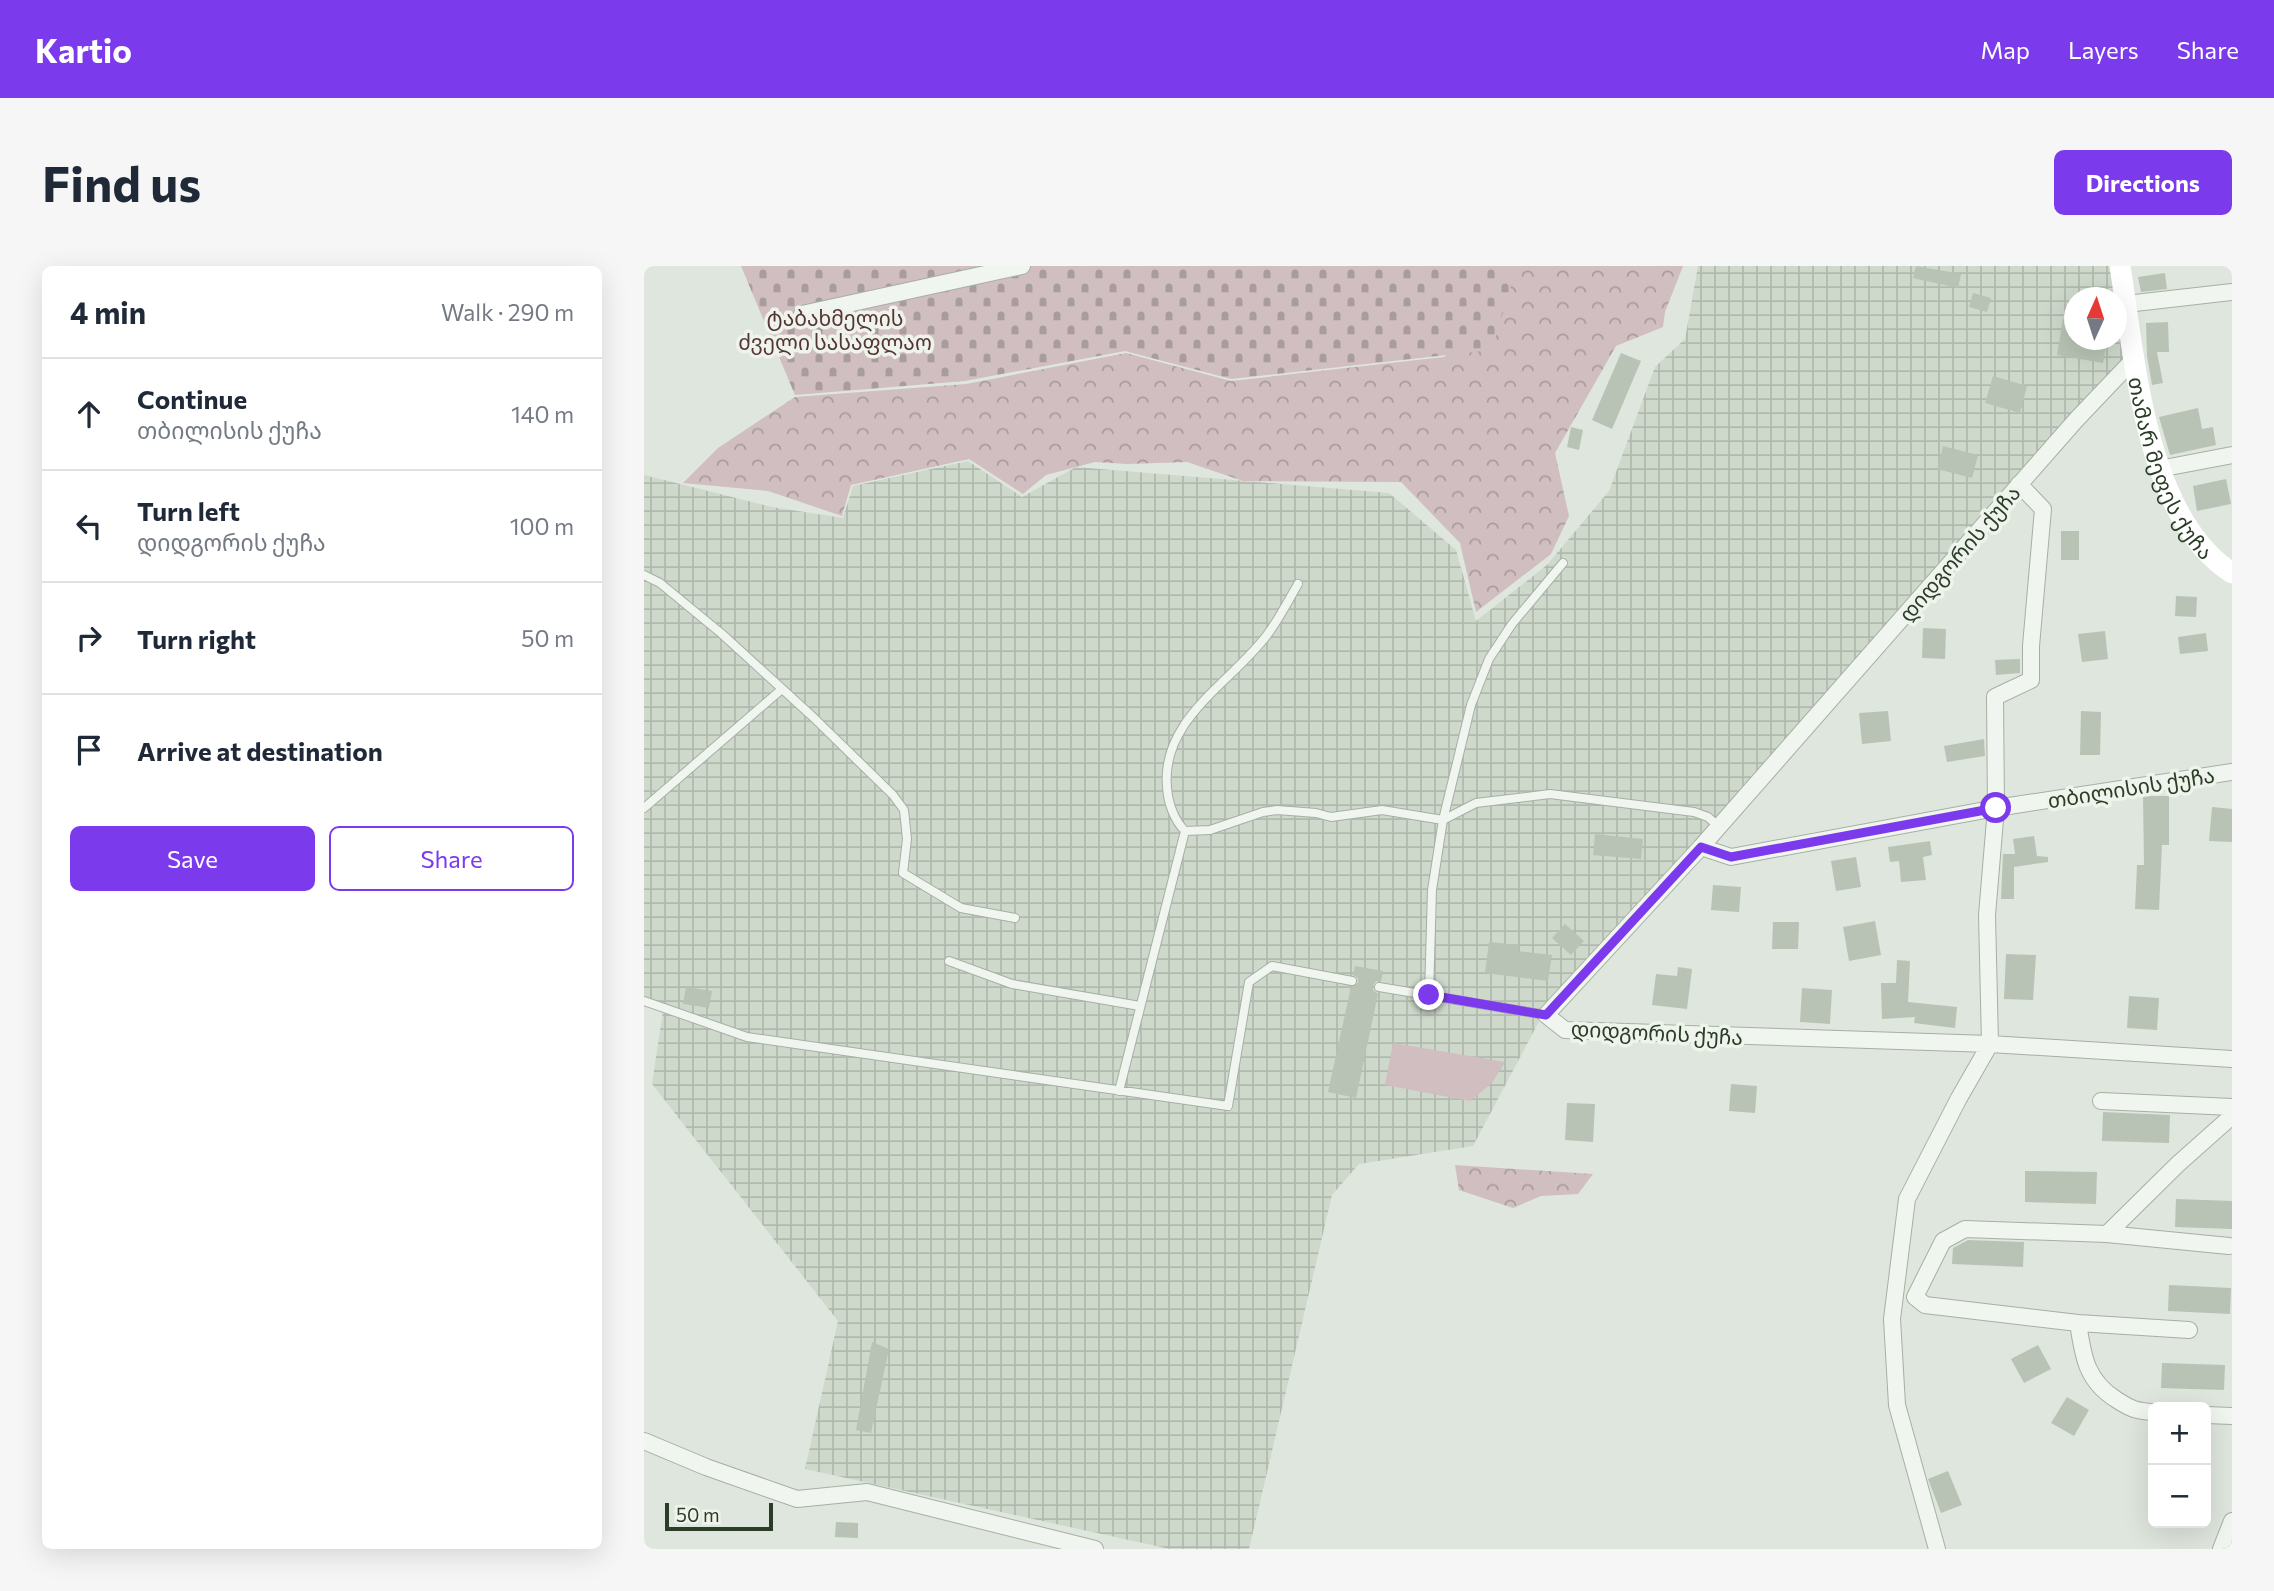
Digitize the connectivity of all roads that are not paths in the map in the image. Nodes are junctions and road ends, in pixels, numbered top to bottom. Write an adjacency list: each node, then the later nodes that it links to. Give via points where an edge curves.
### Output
1 (1022, 266): 7 (street)
2 (2120, 266): 3 (street, თამარ მეფეს ქუჩა)
3 (2123, 287)
4 (2232, 292): 5 (street)
5 (2127, 304)
6 (2127, 311): 8 (street, თამარ მეფეს ქუჩა)
7 (802, 314)
8 (2134, 359): 10 (street, თამარ მეფეს ქუჩა); 11 (street, დიდგორის ქუჩა)
9 (2232, 455): 10 (street)
10 (2159, 468): 13 (street, თამარ მეფეს ქუჩა, via 2190,530)
11 (2019, 485): 19 (street, via 2043,509 2031,680 1995,696); 21 (street, დიდგორის ქუჩა)
12 (1563, 563): 20 (lane, via 1489,659 1472,705)
13 (2232, 573)
14 (644, 575): 16 (lane, via 660,583)
15 (1298, 584): 22 (lane, via 1267,635 1195,710 1170,747 1168,799)
16 (782, 689): 18 (lane); 24 (lane, via 904,810 903,873 961,908)
17 (2232, 772): 19 (street, თბილისის ქუჩა)
18 (644, 808)
19 (1996, 808): 23 (street, თბილისის ქუჩა, via 1731,857); 32 (street, via 1987,915)
20 (1443, 820): 21 (lane, via 1476,803 1550,794 1694,812); 22 (lane, via 1382,810 1332,817 1277,810 1210,830); 28 (lane, via 1432,890)
21 (1719, 827): 23 (street, დიდგორის ქუჩა)
22 (1185, 831): 30 (lane)
23 (1701, 847): 31 (street, დიდგორის ქუჩა)
24 (1015, 918)
25 (949, 961): 30 (lane, via 1012,984)
26 (1352, 981): 34 (lane, via 1272,966 1249,982 1228,1107)
27 (1380, 987): 28 (lane)
28 (1429, 995): 31 (lane)
29 (644, 1001): 34 (lane, via 747,1037)
30 (1140, 1006): 34 (lane)
31 (1546, 1015): 32 (street, დიდგორის ქუჩა, via 1565,1030)
32 (1990, 1044): 33 (street, დიდგორის ქუჩა); 41 (street, via 1907,1199)
33 (2232, 1059)
34 (1119, 1091)
35 (2101, 1101): 36 (street)
36 (2232, 1107)
37 (2232, 1116): 38 (street)
38 (2107, 1234): 39 (street); 40 (street, via 1965,1229 1943,1241)
39 (2229, 1246)
40 (1915, 1297): 41 (street); 42 (street, via 1926,1305)
41 (1895, 1298): 51 (street, via 1897,1405)
42 (2078, 1323): 43 (street); 44 (street, via 2084,1359 2101,1390 2136,1412)
43 (2189, 1330)
44 (2148, 1412)
45 (2211, 1415): 46 (street)
46 (2232, 1416)
47 (644, 1441): 50 (street, via 797,1499 867,1492)
48 (2232, 1521): 49 (street)
49 (2225, 1548)
50 (1095, 1549)
51 (1937, 1549)

